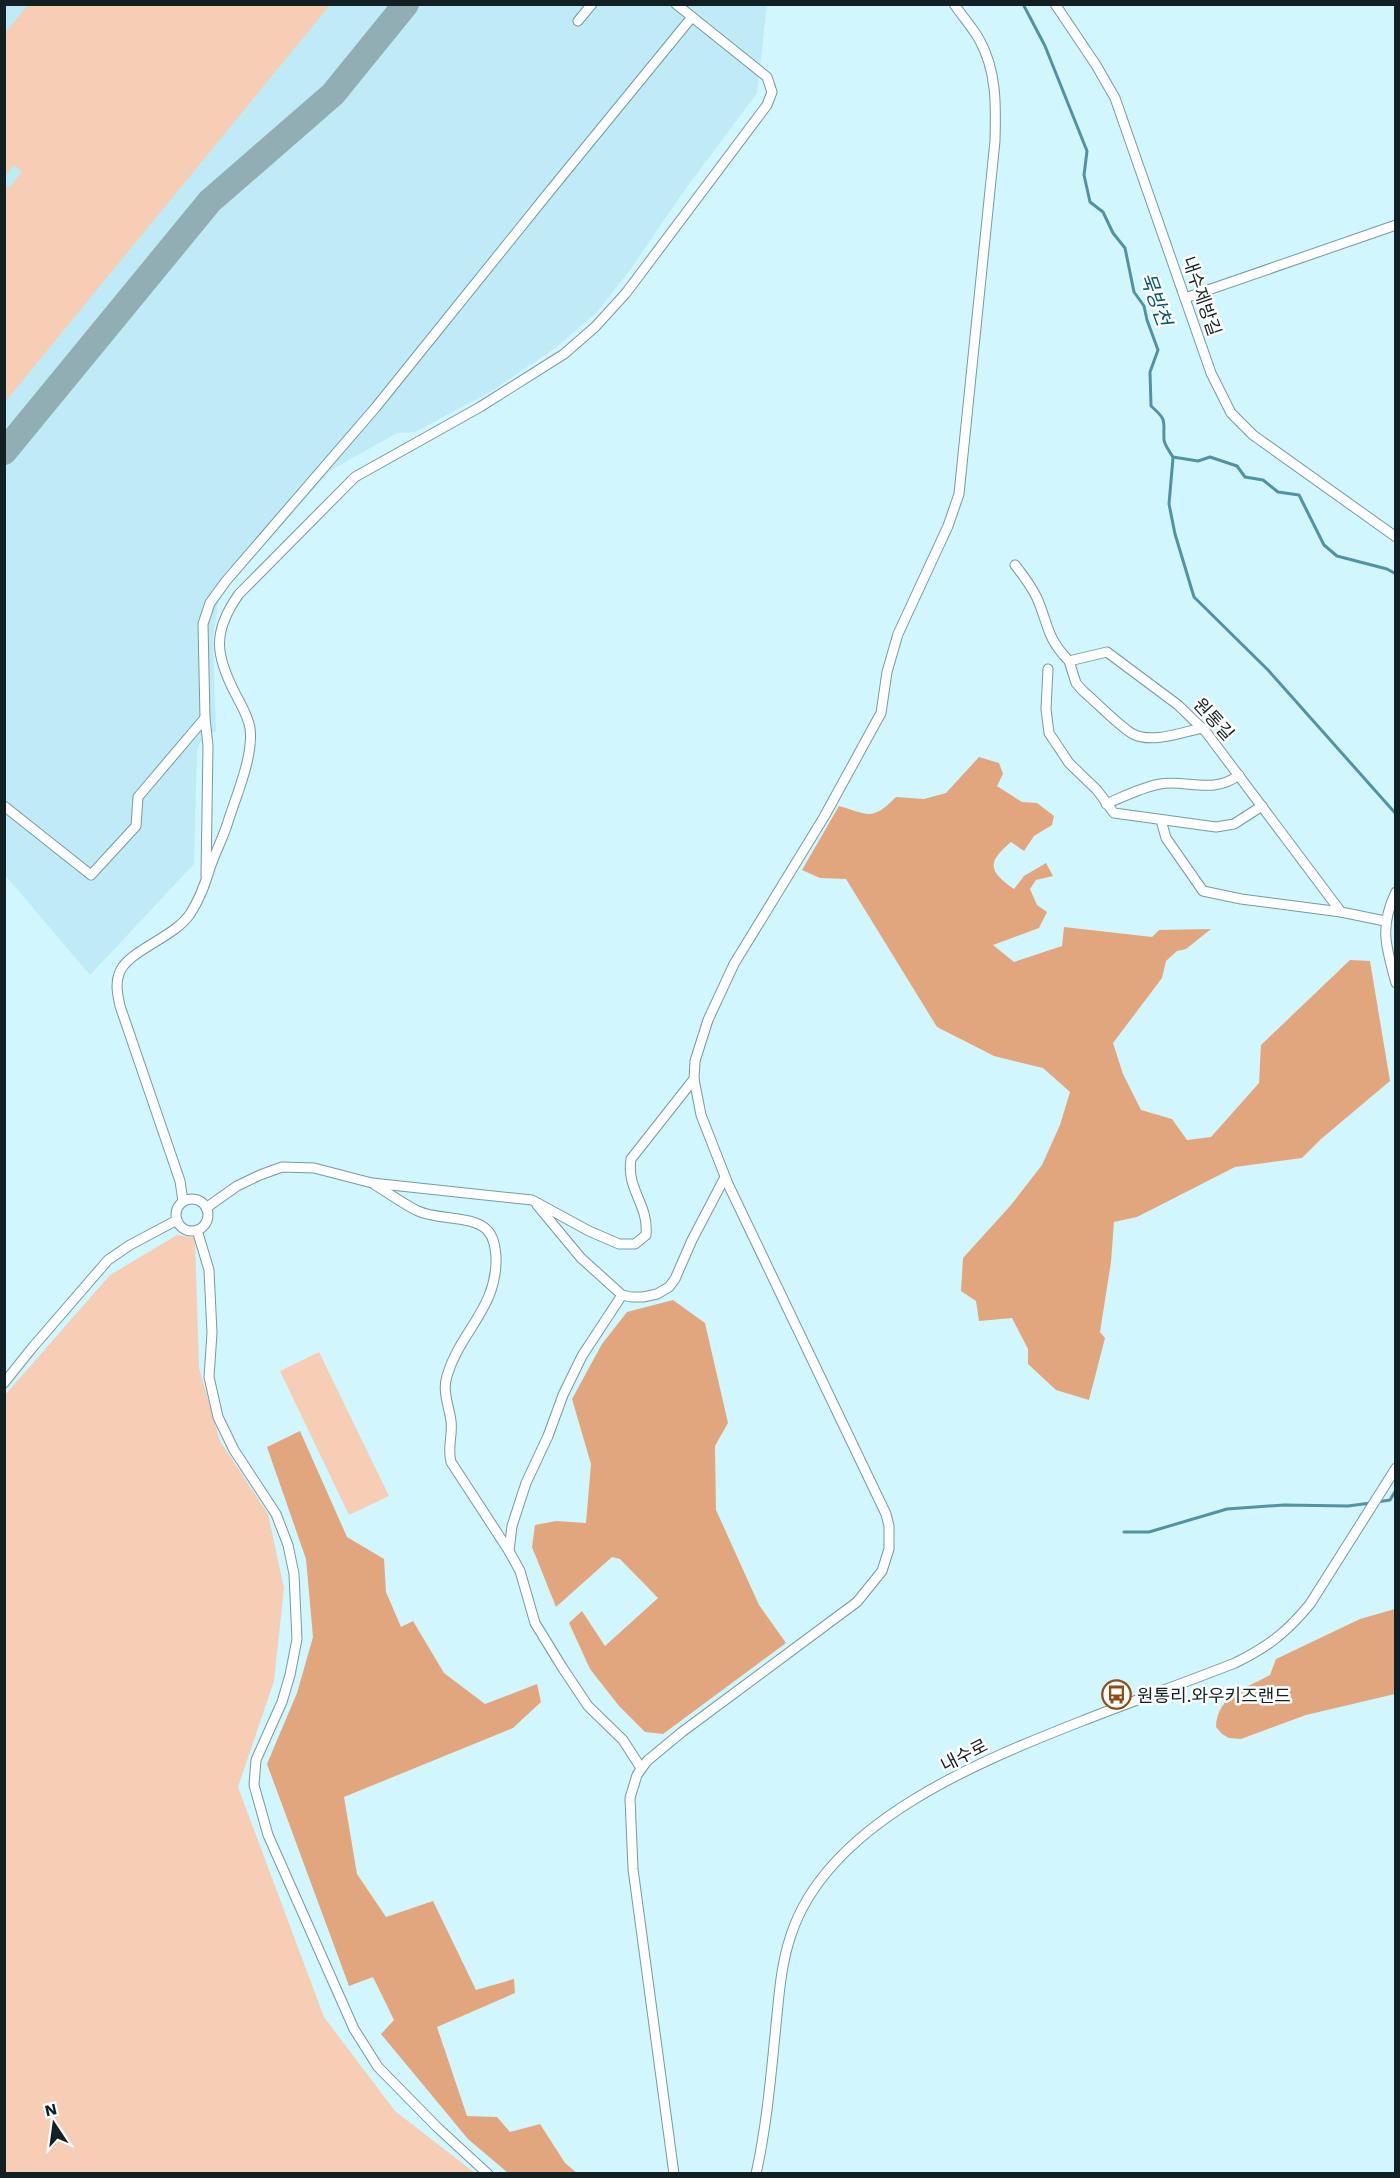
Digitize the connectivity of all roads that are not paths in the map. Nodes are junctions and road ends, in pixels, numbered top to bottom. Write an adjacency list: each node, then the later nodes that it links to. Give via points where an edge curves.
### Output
1 (592, 4): 6 (street)
2 (676, 4): 5 (street)
3 (954, 4): 25 (street, via 988,58 996,107 959,494 898,634 881,713 824,818 734,964 708,1020 695,1061)
4 (1055, 4): 8 (street, 내수제방길, via 1114,98)
5 (692, 17): 13 (street, via 376,407 210,603 203,624); 20 (street, via 767,77 772,92 767,105 626,293 564,354 480,407 355,477 239,594 226,612 219,633 220,655 246,715 250,744)
6 (578, 21)
7 (1395, 225): 8 (street)
8 (1185, 298): 9 (street, 내수제방길, via 1218,389 1231,413 1253,435)
9 (1395, 537)
10 (1015, 565): 11 (street, via 1037,598 1056,648)
11 (1069, 661): 14 (street, 원통길, via 1107,652); 14 (street, via 1076,683 1132,734 1158,737)
12 (1048, 669): 16 (street, via 1049,734)
13 (206, 718): 17 (street, via 138,797 136,826 91,875); 20 (street)
14 (1202, 728): 15 (street, 원통길)
15 (1239, 775): 16 (street, via 1207,786 1159,784); 18 (street, 원통길)
16 (1106, 804): 19 (street, via 1120,815)
17 (4, 806)
18 (1262, 806): 19 (street, via 1227,826); 22 (street, 원통길)
19 (1161, 820): 22 (street, via 1166,838 1203,891)
20 (206, 881): 29 (street, via 181,925 127,961 117,987 120,1006 180,1181)
21 (1395, 892): 23 (street)
22 (1341, 912): 23 (street)
23 (1385, 921): 24 (street)
24 (1395, 983)
25 (694, 1079): 26 (street, via 702,1115); 28 (street, via 631,1159 629,1173 647,1223 646,1235 636,1244 619,1244)
26 (725, 1177): 33 (street, via 669,1287 657,1294); 37 (street, via 886,1514 888,1549 882,1571 857,1602 682,1732)
27 (372, 1183): 28 (street); 30 (street, via 314,1167 282,1167 237,1186); 36 (street, via 419,1212 472,1223 487,1229 492,1237 496,1276 491,1292 446,1378 452,1423 448,1452)
28 (532, 1200): 33 (street, via 581,1258)
29 (183, 1201): 30 (street, via 194,1199); 31 (street, via 177,1210)
30 (206, 1209): 32 (street, via 207,1219)
31 (177, 1220): 32 (street, via 183,1228); 34 (street, via 108,1260)
32 (198, 1230): 38 (street, via 208,1270 212,1333 209,1377 218,1417 234,1450 276,1514 294,1574 297,1639 290,1675 256,1760 254,1785 268,1835 354,2029 378,2067)
33 (622, 1295): 36 (street, via 582,1356 563,1395 526,1483 512,1526)
34 (4, 1383)
35 (1395, 1468): 40 (street, 내수로, via 1310,1604 1264,1648 1236,1663 987,1761 882,1821 840,1856 818,1882 788,1944)
36 (509, 1551): 37 (street, via 520,1571 536,1623 562,1667 588,1706 623,1740)
37 (641, 1768): 39 (street, via 630,1798 633,1869)
38 (488, 2174)
39 (674, 2174)
40 (756, 2174)

